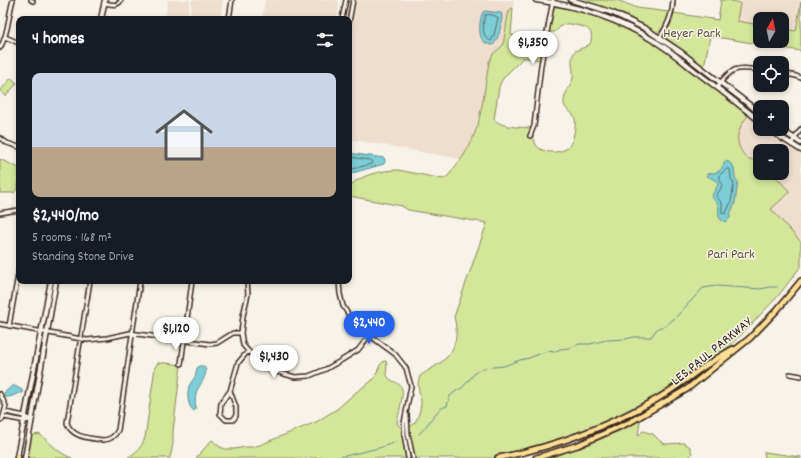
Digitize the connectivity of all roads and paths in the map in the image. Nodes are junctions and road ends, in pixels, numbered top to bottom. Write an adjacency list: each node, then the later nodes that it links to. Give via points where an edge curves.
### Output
1 (12, 0): 15 (street)
2 (121, 0): 10 (street, via 116,5)
3 (232, 0): 12 (street)
4 (346, 0): 13 (street)
5 (353, 0): 14 (street)
6 (536, 0): 9 (main road)
7 (571, 0): 16 (main road, via 613,13)
8 (673, 0): 16 (street, via 669,22)
9 (553, 1): 18 (main road, via 607,18); 29 (street, via 541,65 534,126)
10 (104, 2): 11 (main road)
11 (102, 16)
12 (229, 16)
13 (343, 16)
14 (350, 16)
15 (5, 37): 17 (street); 19 (street)
16 (660, 38): 18 (street); 23 (main road)
17 (16, 42)
18 (657, 43): 24 (main road)
19 (0, 48)
20 (753, 69): 23 (street, via 736,69 729,72)
21 (789, 75): 22 (street)
22 (801, 78)
23 (720, 83): 24 (street); 25 (main road)
24 (716, 87): 26 (main road)
25 (753, 108)
26 (753, 116)
27 (801, 129): 32 (street)
28 (789, 135): 32 (main road)
29 (530, 136)
30 (780, 136): 33 (main road)
31 (0, 138): 35 (street)
32 (794, 139): 33 (street); 34 (main road)
33 (791, 144): 36 (main road)
34 (801, 144)
35 (16, 146)
36 (801, 150)
37 (16, 210): 38 (street)
38 (0, 214)
39 (801, 281): 55 (main road, LES PAUL PARKWAY)
40 (16, 284): 49 (street)
41 (50, 284): 50 (main road)
42 (55, 284): 51 (main road)
43 (89, 284): 56 (street)
44 (140, 284): 52 (street)
45 (192, 284): 57 (street)
46 (247, 284): 53 (street, via 248,294)
47 (339, 284): 54 (street, via 343,306 358,327)
48 (0, 324): 49 (street)
49 (9, 326): 50 (street)
50 (41, 332): 51 (street); 66 (main road)
51 (47, 333): 56 (street); 67 (main road)
52 (132, 333): 56 (street, via 98,339); 56 (street, via 118,430 107,440 77,435 70,430 67,423); 57 (street)
53 (240, 334): 57 (street, via 233,334 210,344); 58 (street)
54 (369, 336): 58 (street, via 358,350 309,376 294,377 270,370); 64 (street, via 394,354 406,368 411,386)
55 (750, 338): 72 (main road, LES PAUL PARKWAY, via 658,398 614,421 553,445); 73 (main road, LES PAUL PARKWAY, via 687,389 649,412 578,445)
56 (80, 339)
57 (185, 341): 59 (street)
58 (248, 352): 62 (street, via 238,363)
59 (181, 364)
60 (790, 374): 61 (street)
61 (801, 376)
62 (230, 391): 62 (street, via 221,402 220,414 226,420 233,420 236,416 236,407)
63 (0, 394): 65 (street, via 6,406)
64 (407, 409): 70 (street, via 404,434); 71 (street, via 408,434)
65 (5, 412): 66 (street); 66 (street, via 3,418)
66 (25, 419): 67 (street); 68 (main road)
67 (31, 420): 69 (main road)
68 (17, 457)
69 (25, 458)
70 (408, 458)
71 (413, 458)
72 (498, 458)
73 (536, 458)

